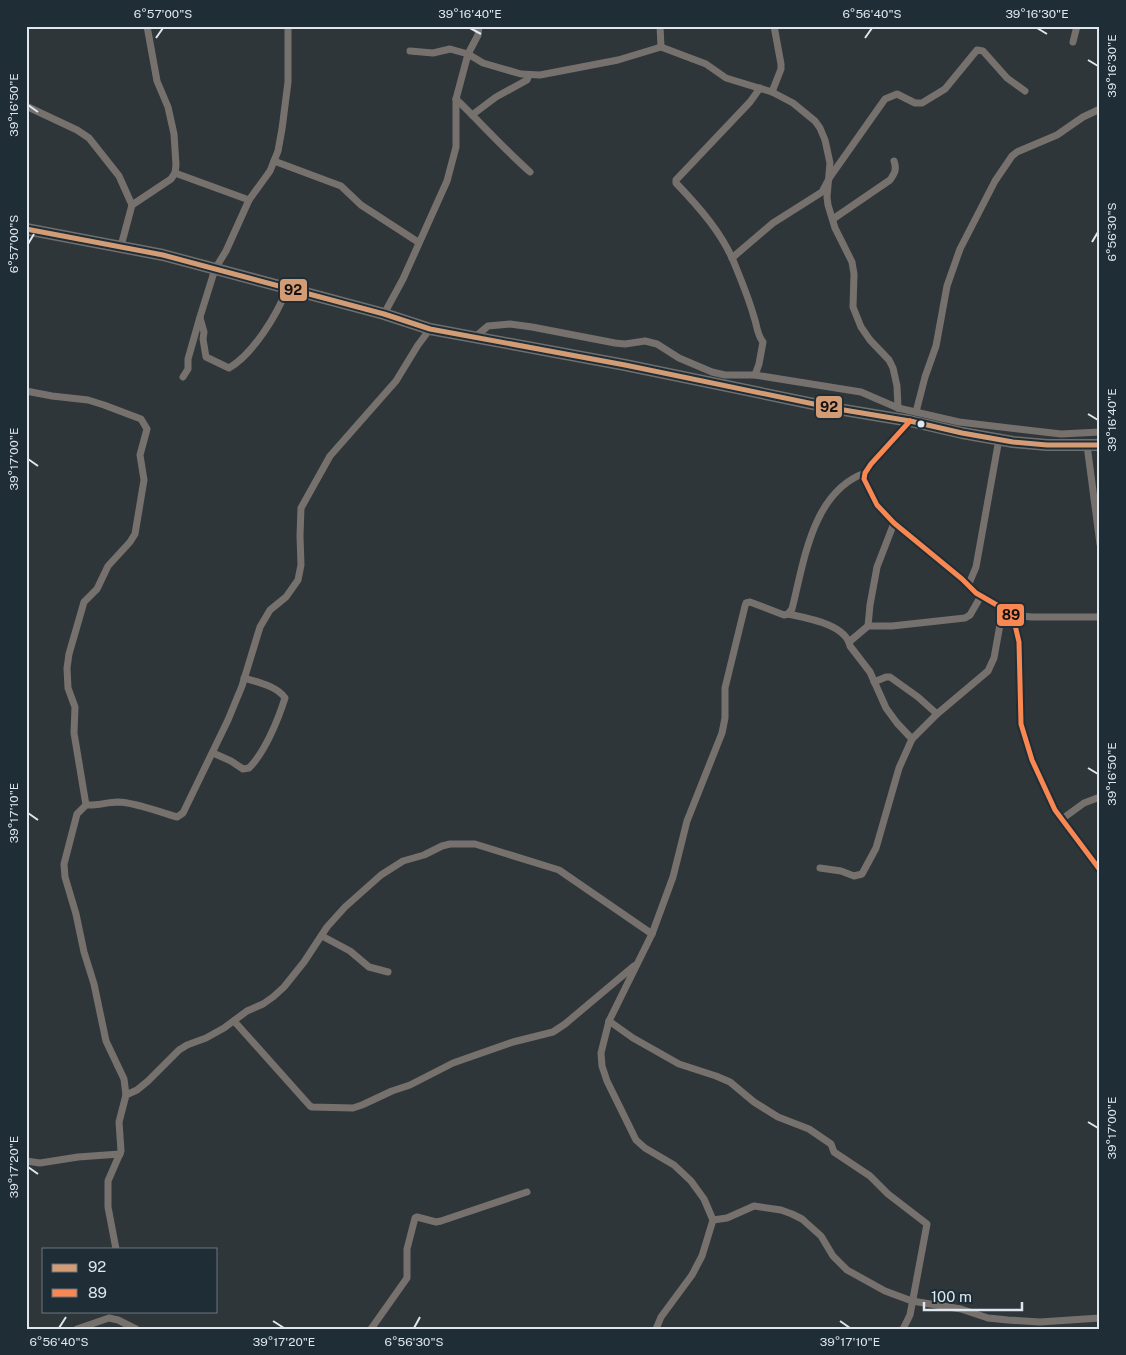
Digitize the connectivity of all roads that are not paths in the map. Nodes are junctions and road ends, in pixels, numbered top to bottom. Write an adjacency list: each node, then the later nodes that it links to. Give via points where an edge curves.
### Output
1 (147, 26): 22 (street, via 157,82 168,107 174,134)
2 (288, 26): 19 (street, via 288,82)
3 (479, 26): 10 (street)
4 (660, 26): 8 (street)
5 (774, 26): 14 (street, via 781,69)
6 (1077, 26): 7 (street)
7 (1073, 42)
8 (661, 47): 11 (street, via 554,74); 12 (street, via 706,64 726,78)
9 (410, 51): 10 (street, via 433,53 450,49)
10 (468, 54): 11 (street, via 483,63); 15 (street)
11 (529, 75): 18 (street, via 527,80)
12 (760, 88): 14 (street); 30 (street, via 676,180 706,216)
13 (1025, 91): 23 (street, via 1007,78 983,51 978,50 942,91 922,103 914,103 897,94 885,99)
14 (772, 92): 23 (street, via 793,103 820,128 828,152)
15 (456, 100): 18 (street); 28 (street, via 456,147 447,181)
16 (26, 106): 25 (street, via 89,138 119,176)
17 (1100, 109): 41 (street, via 1057,135 1017,152 995,181 960,249 947,286 936,346)
18 (472, 114): 21 (street)
19 (274, 161): 24 (street); 28 (street, via 341,186 361,205)
20 (894, 161): 26 (street, via 896,172 890,180)
21 (530, 172)
22 (175, 173): 24 (street); 25 (street, via 166,183)
23 (830, 177): 26 (street, via 827,197); 30 (street, via 822,192 773,222)
24 (250, 200): 31 (street)
25 (132, 205): 29 (street)
26 (833, 219): 40 (street, via 852,262 853,307 857,321 891,363)
27 (26, 229): 29 (highway)
28 (418, 242): 33 (street)
29 (121, 246): 31 (highway)
30 (732, 258): 37 (street, via 763,342)
31 (215, 269): 32 (highway); 34 (street)
32 (287, 289): 33 (highway); 34 (street, via 264,333 240,361 229,368 206,357)
33 (384, 314): 35 (highway)
34 (200, 317): 38 (street, via 188,369)
35 (430, 329): 36 (highway); 56 (street, via 396,381 330,456 301,508 298,580 266,615)
36 (475, 336): 37 (street, via 488,326 510,324 615,344 645,341 712,372); 41 (highway, via 838,409)
37 (755, 375): 40 (street, via 861,392)
38 (183, 377)
39 (26, 391): 62 (street, via 104,404 140,419 147,429 140,455 144,480 134,534 108,566 97,589 84,602 69,654 68,688 75,707 74,732)
40 (898, 408): 41 (street)
41 (913, 416): 42 (street, via 1061,434); 43 (highway, via 962,433); 45 (street)
42 (1100, 432)
43 (999, 439): 44 (highway, via 1047,445); 48 (street, via 976,567)
44 (1093, 445): 47 (street)
45 (865, 473): 46 (street, via 864,479 877,505); 51 (street, via 839,489 816,520)
46 (894, 523): 48 (street); 54 (street, via 877,567)
47 (1100, 544)
48 (968, 586): 49 (street)
49 (981, 596): 50 (street); 54 (street, via 965,618)
50 (1003, 608): 52 (street); 58 (street, via 994,658 988,671)
51 (788, 614): 55 (street, via 825,623); 66 (street, via 746,603 725,688 722,733 687,821 673,877)
52 (1012, 615): 53 (street); 63 (street, via 1018,642 1021,724 1045,791)
53 (1100, 617)
54 (868, 626): 55 (street)
55 (849, 642): 57 (street)
56 (244, 678): 60 (street); 60 (street, via 283,695 285,698 279,717 261,754 249,768 243,769)
57 (874, 682): 58 (street, via 890,677); 59 (street, via 886,708)
58 (937, 714): 59 (street)
59 (912, 740): 64 (street, via 899,768 876,848 862,874 854,876)
60 (213, 753): 62 (street, via 187,807 177,818 122,803)
61 (1100, 797): 63 (street, via 1084,803)
62 (86, 805): 72 (street, via 79,811 73,826 64,864 65,877 106,1041 124,1079)
63 (1062, 819): 65 (street)
64 (820, 868)
65 (1100, 870)
66 (652, 934): 67 (street, via 559,870 475,844 459,843 442,846 395,865 344,907); 68 (street)
67 (322, 936): 69 (street, via 350,951 369,967); 70 (street, via 284,987)
68 (636, 964): 70 (street, via 558,1029 453,1062 410,1085 353,1108 310,1106); 71 (street)
69 (388, 972)
70 (234, 1021): 72 (street, via 206,1038 186,1045 148,1081)
71 (610, 1021): 76 (street, via 601,1053 602,1066 636,1140 674,1165 691,1181); 78 (street, via 632,1038 679,1064 730,1082 778,1117 809,1129 831,1144 834,1152 870,1176 899,1204 924,1220 927,1224)
72 (126, 1095): 73 (street, via 120,1122)
73 (120, 1154): 74 (street, via 40,1163); 77 (street, via 108,1181 107,1194)
74 (26, 1161)
75 (528, 1192): 83 (street, via 441,1221 415,1218 407,1249 407,1278)
76 (713, 1220): 78 (street, via 727,1218 754,1206 792,1214 821,1236 833,1256 847,1270 885,1291); 84 (street, via 702,1256)
77 (116, 1248)
78 (912, 1301): 80 (street, via 1008,1320 1040,1322); 85 (street)
79 (110, 1315): 81 (street); 82 (street)
80 (1100, 1318)
81 (77, 1329)
82 (136, 1329)
83 (371, 1329)
84 (656, 1329)
85 (903, 1329)

